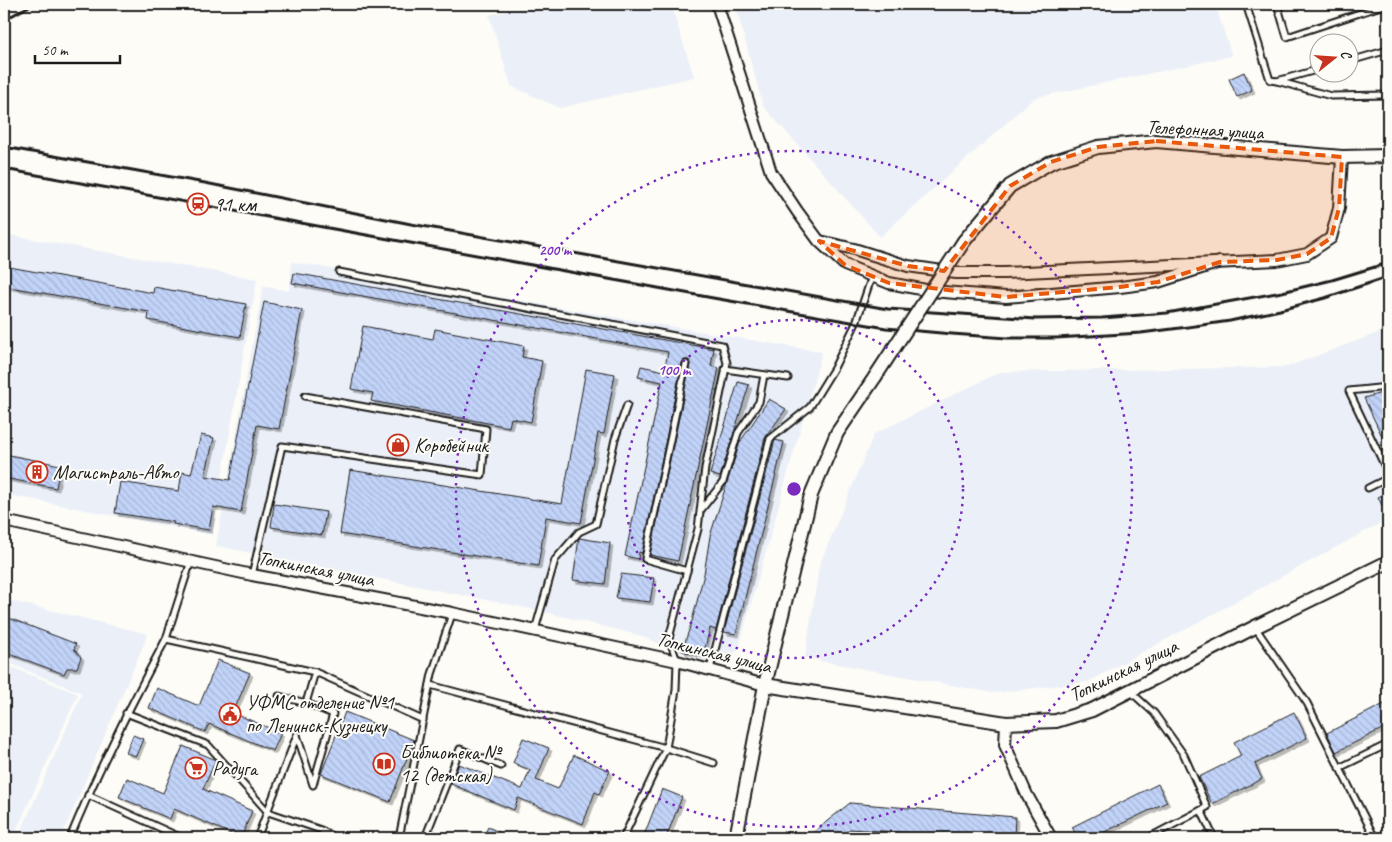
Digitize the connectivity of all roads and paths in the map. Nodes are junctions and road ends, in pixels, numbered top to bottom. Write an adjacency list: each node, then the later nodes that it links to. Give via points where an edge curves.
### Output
1 (717, 4): 12 (street, via 771,172)
2 (1246, 4): 8 (lane, via 1270,80)
3 (1276, 4): 4 (lane, via 1287,36)
4 (1387, 4)
5 (1388, 50): 6 (lane)
6 (1360, 58)
7 (1310, 72): 8 (lane)
8 (1277, 81): 9 (lane, via 1331,96)
9 (1388, 95)
10 (1388, 156): 11 (street, Телефонная улица)
11 (1342, 157): 13 (street, via 1339,208 1331,238 1307,254 1277,260); 40 (street, Телефонная улица, bridge, via 1156,141 1098,147 1051,162 1010,186 964,240 837,433 811,495)
12 (819, 241): 13 (street, via 908,266 956,273); 15 (street, via 845,265)
13 (1220, 262): 15 (street, via 1158,282 1006,297 931,291 889,283)
14 (339, 272): 17 (lane, via 722,345)
15 (872, 276): 37 (lane, via 856,323 810,407 770,438)
16 (686, 364): 30 (lane, via 645,559)
17 (726, 369): 18 (lane); 26 (lane, via 704,468)
18 (764, 374): 19 (lane); 26 (lane, via 759,402 738,433 723,482)
19 (788, 378)
20 (1388, 387): 23 (lane, via 1349,391)
21 (305, 396): 31 (lane, via 486,429 482,475 282,446)
22 (628, 406): 34 (lane, via 615,439 596,524 578,532 555,560)
23 (1388, 473)
24 (1388, 478): 25 (lane)
25 (1368, 488)
26 (700, 511): 30 (lane)
27 (4, 520): 28 (street, Топкинская улица)
28 (191, 561): 31 (street, Топкинская улица); 35 (lane)
29 (1388, 562): 33 (street, Топкинская улица)
30 (687, 571): 36 (lane, via 669,638)
31 (252, 574): 32 (street, Топкинская улица)
32 (452, 613): 34 (street, Топкинская улица); 39 (lane)
33 (1255, 627): 41 (street, Топкинская улица); 51 (lane, via 1307,703)
34 (535, 630): 36 (street, Топкинская улица)
35 (166, 639): 38 (lane); 44 (lane)
36 (677, 661): 37 (street, Топкинская улица); 48 (lane, via 676,690)
37 (710, 670): 40 (street, Топкинская улица)
38 (315, 672): 43 (lane); 45 (lane)
39 (430, 685): 45 (lane); 48 (lane)
40 (765, 685): 46 (street, Топкинская улица); 64 (street, Телефонная улица)
41 (1129, 690): 46 (street, Топкинская улица, via 1092,710 1056,722); 53 (lane, via 1154,713 1184,755 1207,807)
42 (279, 696): 43 (lane)
43 (306, 703): 54 (lane, via 333,714 313,785 297,735)
44 (126, 713): 52 (lane); 54 (lane, via 208,745)
45 (423, 720): 60 (lane)
46 (1006, 723): 65 (street, via 1005,745)
47 (1388, 744): 51 (lane)
48 (666, 748): 49 (lane); 63 (lane)
49 (714, 763)
50 (501, 766): 55 (lane, via 460,749)
51 (1339, 768): 68 (lane)
52 (88, 795): 56 (lane); 57 (lane)
53 (1201, 810): 66 (lane); 67 (lane)
54 (268, 812): 58 (lane); 59 (lane)
55 (428, 832): 61 (lane); 62 (lane)
56 (70, 838)
57 (182, 838)
58 (257, 838)
59 (335, 838)
60 (399, 838)
61 (425, 838)
62 (440, 838)
63 (622, 838)
64 (736, 838)
65 (1050, 838)
66 (1148, 838)
67 (1214, 838)
68 (1375, 838)

